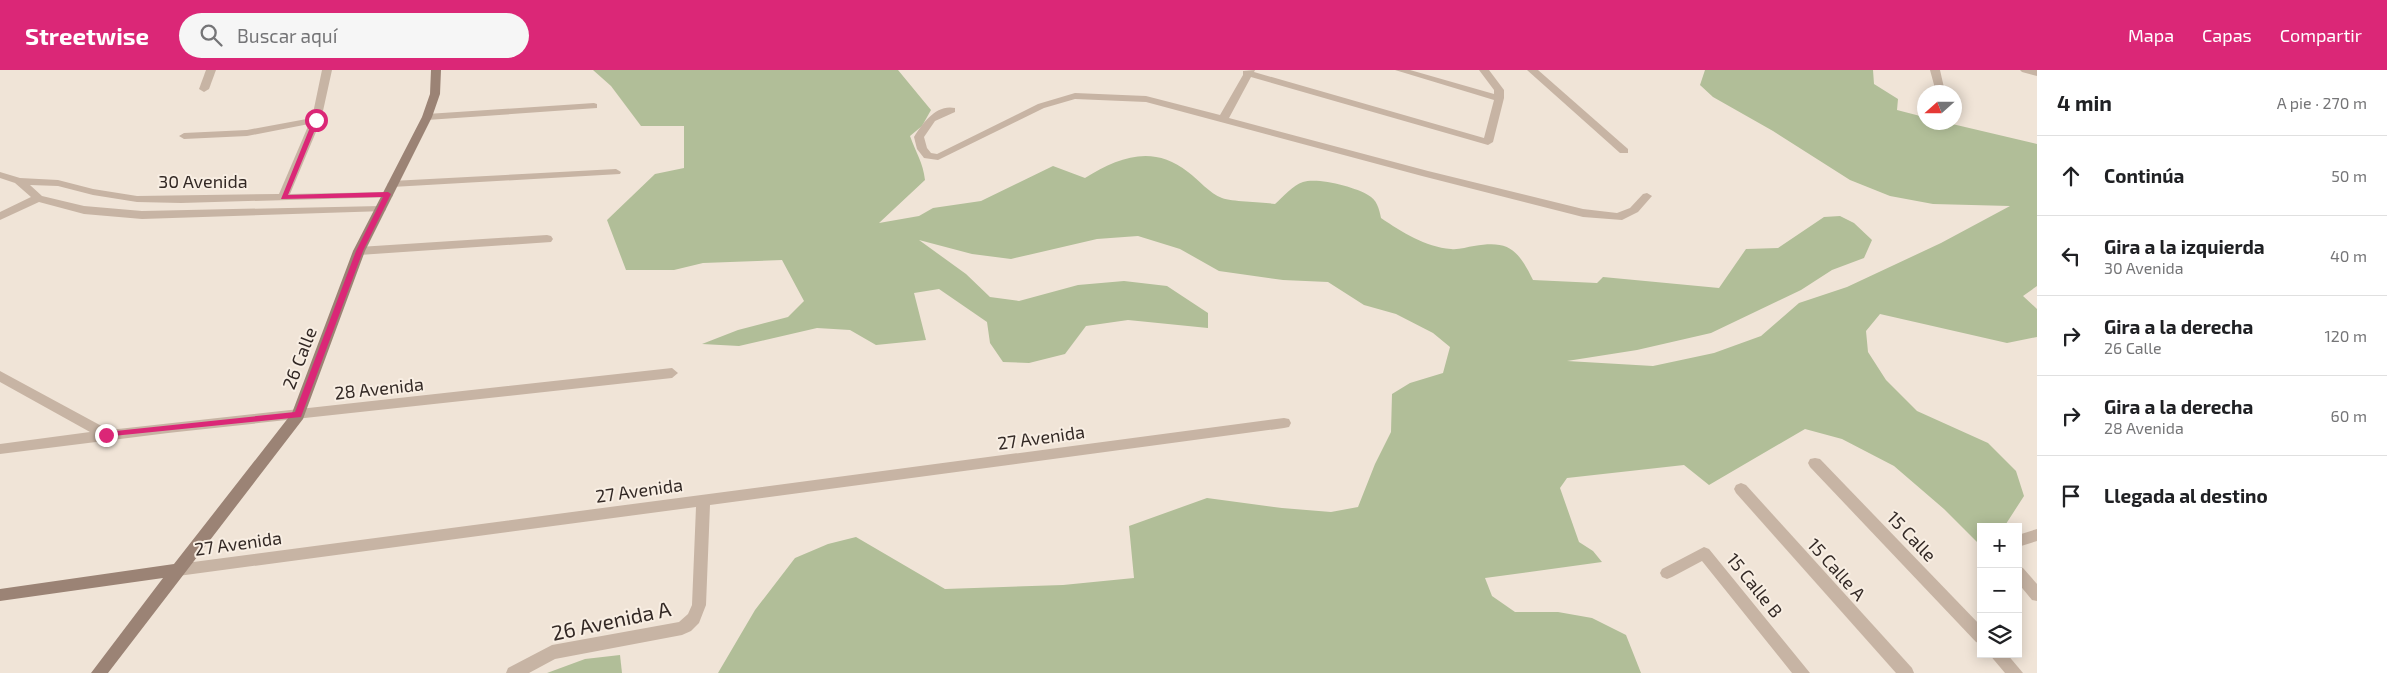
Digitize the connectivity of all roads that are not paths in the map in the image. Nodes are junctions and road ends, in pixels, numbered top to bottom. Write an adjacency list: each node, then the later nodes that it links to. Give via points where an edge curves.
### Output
1 (211, 70): 12 (street)
2 (327, 70): 18 (street)
3 (436, 70): 16 (street, 26 Calle, via 435,94)
4 (1400, 70): 13 (street)
5 (1484, 70): 13 (street, via 1499,90)
6 (1532, 70): 20 (street)
7 (1935, 70): 11 (street)
8 (2025, 70): 10 (street)
9 (1248, 72): 13 (street, via 1488,142); 17 (street)
10 (2037, 73)
11 (1939, 85)
12 (204, 89)
13 (1499, 98)
14 (594, 106): 16 (street)
15 (952, 110): 17 (street, via 931,119 919,137 928,156 938,157 1041,106 1075,96 1146,99)
16 (426, 117): 24 (street, 26 Calle)
17 (1223, 119): 25 (street, via 1583,213 1618,217 1634,210)
18 (316, 120): 19 (street, via 247,133); 27 (street)
19 (184, 136)
20 (1624, 151)
21 (616, 172): 24 (street, 30 Avenida)
22 (0, 175): 23 (street, 30 Avenida)
23 (19, 181): 26 (street, 30 Avenida); 27 (street, 30 Avenida, via 58,183 137,198)
24 (390, 189): 27 (street, 30 Avenida); 28 (street, 26 Calle)
25 (1647, 196)
26 (38, 198): 28 (street, 30 Avenida, via 84,210 142,215); 29 (street)
27 (283, 198)
28 (380, 209): 31 (street, 26 Calle)
29 (0, 216)
30 (547, 239): 31 (street)
31 (359, 251): 34 (street, 26 Calle)
32 (672, 373): 34 (street, 28 Avenida)
33 (0, 376): 36 (street)
34 (298, 415): 36 (street, 28 Avenida); 43 (street, 26 Calle)
35 (1284, 423): 40 (street, 27 Avenida)
36 (106, 435): 37 (street, 28 Avenida)
37 (0, 449)
38 (1815, 463): 48 (street, 15 Calle)
39 (1741, 489): 53 (street, 15 Calle A)
40 (703, 500): 43 (street, 27 Avenida); 51 (street, 26 Avenida A, via 700,605 691,623 682,628 552,652)
41 (2037, 535): 42 (street)
42 (2022, 540)
43 (178, 570): 46 (street, 27 Avenida); 50 (street, 26 Calle)
44 (1667, 573): 52 (street, 15 Calle B, via 1704,553)
45 (2022, 577): 47 (street)
46 (0, 595)
47 (2037, 595)
48 (1977, 633)
49 (2001, 658): 54 (street)
50 (99, 673)
51 (514, 673)
52 (1802, 673)
53 (1906, 673)
54 (2015, 673)

